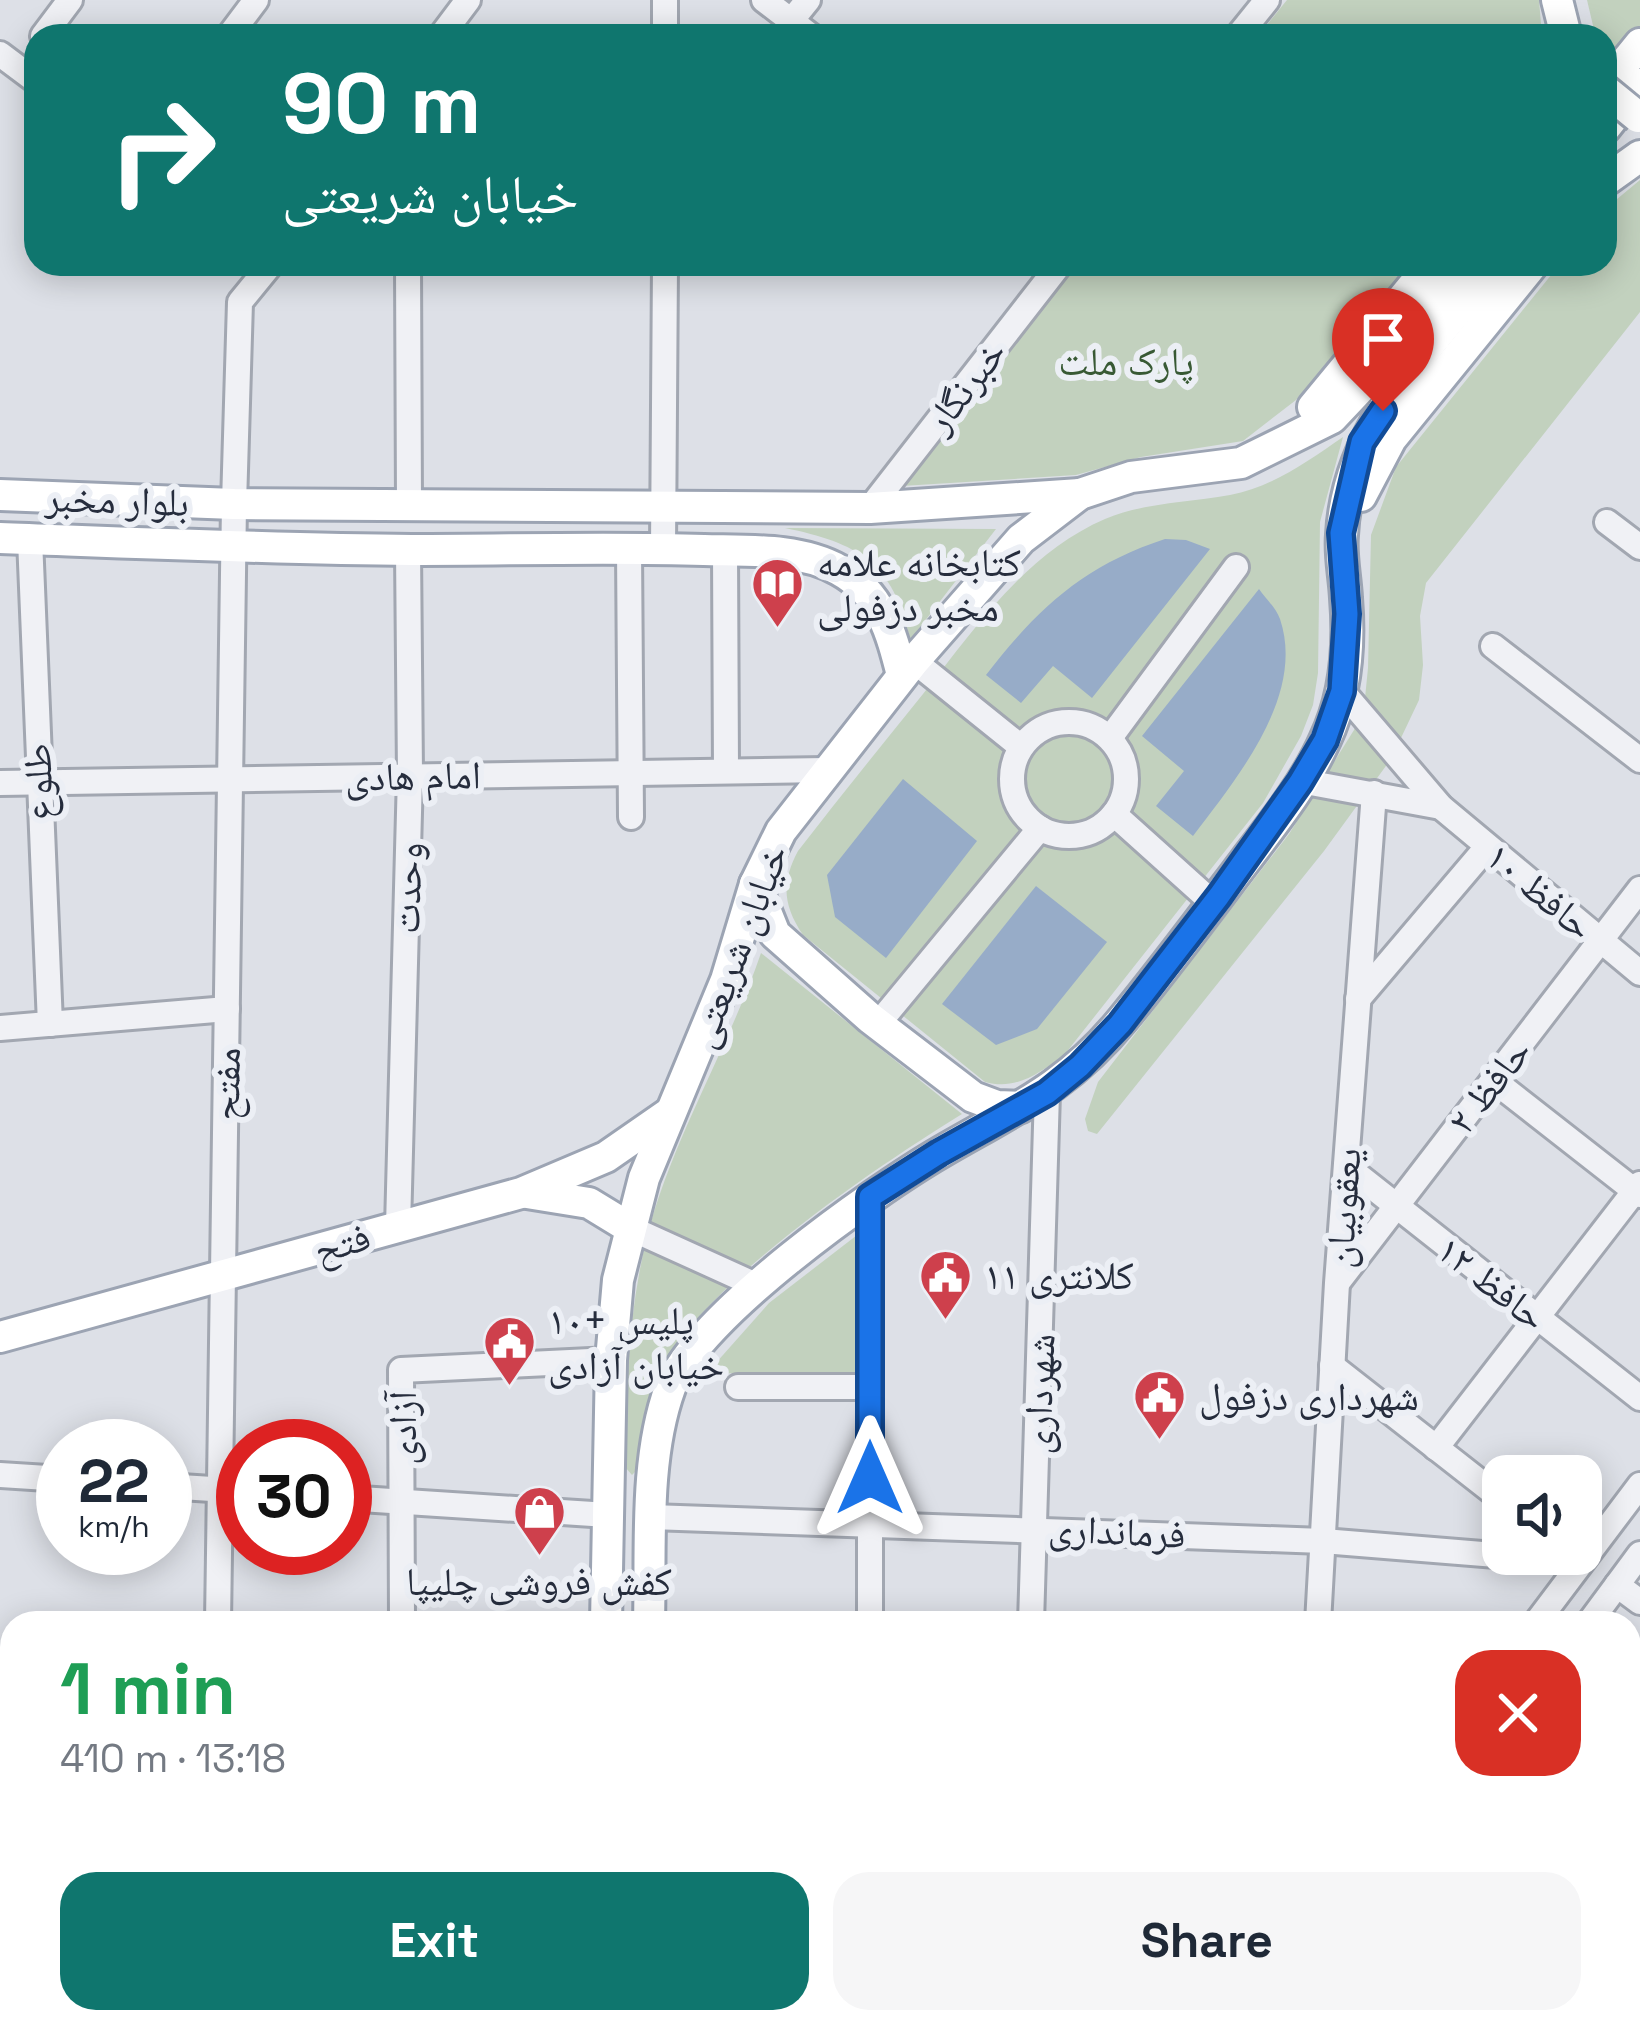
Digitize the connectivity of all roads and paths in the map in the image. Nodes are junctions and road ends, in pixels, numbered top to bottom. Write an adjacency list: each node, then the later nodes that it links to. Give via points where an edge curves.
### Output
1 (764, 0): 3 (street)
2 (1267, 0): 4 (street)
3 (796, 24)
4 (1248, 24)
5 (1640, 44): 6 (main road)
6 (1617, 74)
7 (1640, 84): 8 (main road)
8 (1617, 113)
9 (261, 276): 21 (street, via 240,302)
10 (408, 276): 22 (street)
11 (665, 276): 23 (street)
12 (1051, 276): 24 (street, خبرنگار)
13 (1421, 276): 18 (main road, via 1327,395)
14 (1455, 276): 17 (main road)
15 (1485, 276): 17 (main road)
16 (1523, 276): 26 (main road, via 1391,439)
17 (1393, 372): 18 (main road, خیابان شریعتی, via 1332,418); 26 (main road, via 1362,442)
18 (1260, 455): 19 (main road, خیابان شریعتی, via 1220,468 1130,477)
19 (1080, 494): 24 (main road, بلوار مخبر); 36 (main road, خیابان شریعتی, via 1021,539)
20 (0, 495): 21 (main road, بلوار مخبر)
21 (234, 504): 22 (main road, بلوار مخبر); 28 (street, مفتح)
22 (409, 505): 23 (main road, بلوار مخبر)
23 (664, 507): 24 (main road, بلوار مخبر); 30 (street)
24 (870, 508)
25 (1607, 522): 29 (street)
26 (1341, 533): 37 (main road)
27 (15, 539): 28 (main road, بلوار مخبر); 48 (street, طلوع)
28 (233, 545): 32 (main road, بلوار مخبر); 45 (street, مفتح)
29 (1640, 547)
30 (663, 548): 31 (main road, بلوار مخبر); 33 (main road, بلوار مخبر)
31 (629, 549): 32 (main road, بلوار مخبر); 42 (street)
32 (408, 550): 44 (street, وحدت)
33 (725, 550): 36 (main road, بلوار مخبر, via 837,568 868,591); 43 (street)
34 (1236, 567): 38 (street)
35 (1493, 646): 40 (street)
36 (908, 668): 39 (street); 41 (main road, خیابان شریعتی)
37 (1342, 691): 46 (main road); 50 (street, حافظ ۱۰)
38 (1110, 738): 39 (street, via 1070,721 1042,728); 51 (street, via 1127,776)
39 (1021, 747): 53 (street, via 1012,772 1015,798)
40 (1640, 760)
41 (826, 770): 43 (street, امام هادی); 55 (main road, خیابان شریعتی)
42 (630, 772): 43 (street, امام هادی); 44 (street, امام هادی); 52 (street)
43 (726, 772)
44 (410, 775): 45 (street, امام هادی); 73 (street, وحدت)
45 (230, 779): 48 (street, امام هادی); 61 (street, مفتح)
46 (1300, 782): 49 (street); 57 (main road)
47 (0, 783): 48 (street, امام هادی)
48 (37, 783): 62 (street, طلوع)
49 (1374, 793): 50 (street); 60 (street, یعقوبیان)
50 (1441, 808): 54 (street, حافظ ۱۰)
51 (1114, 814): 53 (street, via 1080,836); 57 (street)
52 (632, 817)
53 (1040, 829): 63 (street)
54 (1487, 847): 58 (street, حافظ ۱۰); 60 (street)
55 (755, 884): 63 (main road, via 775,934); 67 (main road, خیابان شریعتی, via 726,980)
56 (1640, 890): 58 (street, حافظ ۲)
57 (1213, 903): 66 (main road, via 1120,1024)
58 (1600, 941): 59 (street, حافظ ۱۰); 65 (street, حافظ ۲)
59 (1640, 973)
60 (1358, 999): 68 (street, یعقوبیان)
61 (226, 1009): 62 (street); 75 (street, مفتح)
62 (50, 1024): 64 (street)
63 (878, 1024): 66 (main road, via 973,1097 997,1106)
64 (0, 1028)
65 (1493, 1081): 69 (street); 72 (street, حافظ ۲)
66 (1034, 1100): 71 (main road); 96 (street, شهرداری)
67 (669, 1113): 70 (main road, فتح, via 606,1157); 74 (main road, خیابان شریعتی)
68 (1346, 1166): 72 (street, حافظ ۱۲); 76 (street, یعقوبیان)
69 (1638, 1190): 78 (street)
70 (520, 1193): 73 (main road, فتح); 74 (main road, via 589,1203)
71 (870, 1197): 77 (main road); 83 (street)
72 (1395, 1208): 76 (street, حافظ ۲); 78 (street, حافظ ۱۲)
73 (398, 1227): 75 (main road, فتح)
74 (630, 1228): 77 (street); 80 (main road, خیابان شریعتی)
75 (223, 1276): 79 (main road, فتح); 85 (street, مفتح)
76 (1337, 1282): 81 (street, یعقوبیان)
77 (758, 1286): 94 (main road, via 682,1365 670,1389)
78 (1537, 1318): 84 (street, حافظ ۱۲); 86 (street)
79 (0, 1337)
80 (610, 1360): 92 (street, آزادی, via 401,1370); 93 (main road, خیابان شریعتی)
81 (1332, 1366): 86 (street); 98 (street, یعقوبیان)
82 (738, 1387): 83 (street)
83 (870, 1387): 95 (street)
84 (1640, 1398)
85 (228, 1419)
86 (1436, 1448): 89 (street)
87 (0, 1475): 88 (street)
88 (36, 1478)
89 (1482, 1484)
90 (1640, 1485): 97 (street)
91 (372, 1500): 92 (street)
92 (402, 1502): 93 (street); 106 (street, آزادی)
93 (608, 1515): 94 (main road); 107 (main road, خیابان شریعتی)
94 (651, 1517): 95 (street, فرمانداری); 108 (main road)
95 (870, 1523): 96 (street, فرمانداری); 109 (street)
96 (1035, 1528): 98 (street, فرمانداری); 110 (street, شهرداری)
97 (1602, 1528)
98 (1323, 1540): 99 (street, فرمانداری); 111 (street, یعقوبیان)
99 (1482, 1551)
100 (1640, 1554): 103 (street)
101 (223, 1575): 105 (street, مفتح)
102 (1566, 1575): 112 (street)
103 (1617, 1585): 104 (street); 113 (street)
104 (1640, 1602)
105 (219, 1611)
106 (402, 1611)
107 (606, 1611)
108 (650, 1611)
109 (870, 1611)
110 (1032, 1611)
111 (1319, 1611)
112 (1543, 1611)
113 (1598, 1611)

